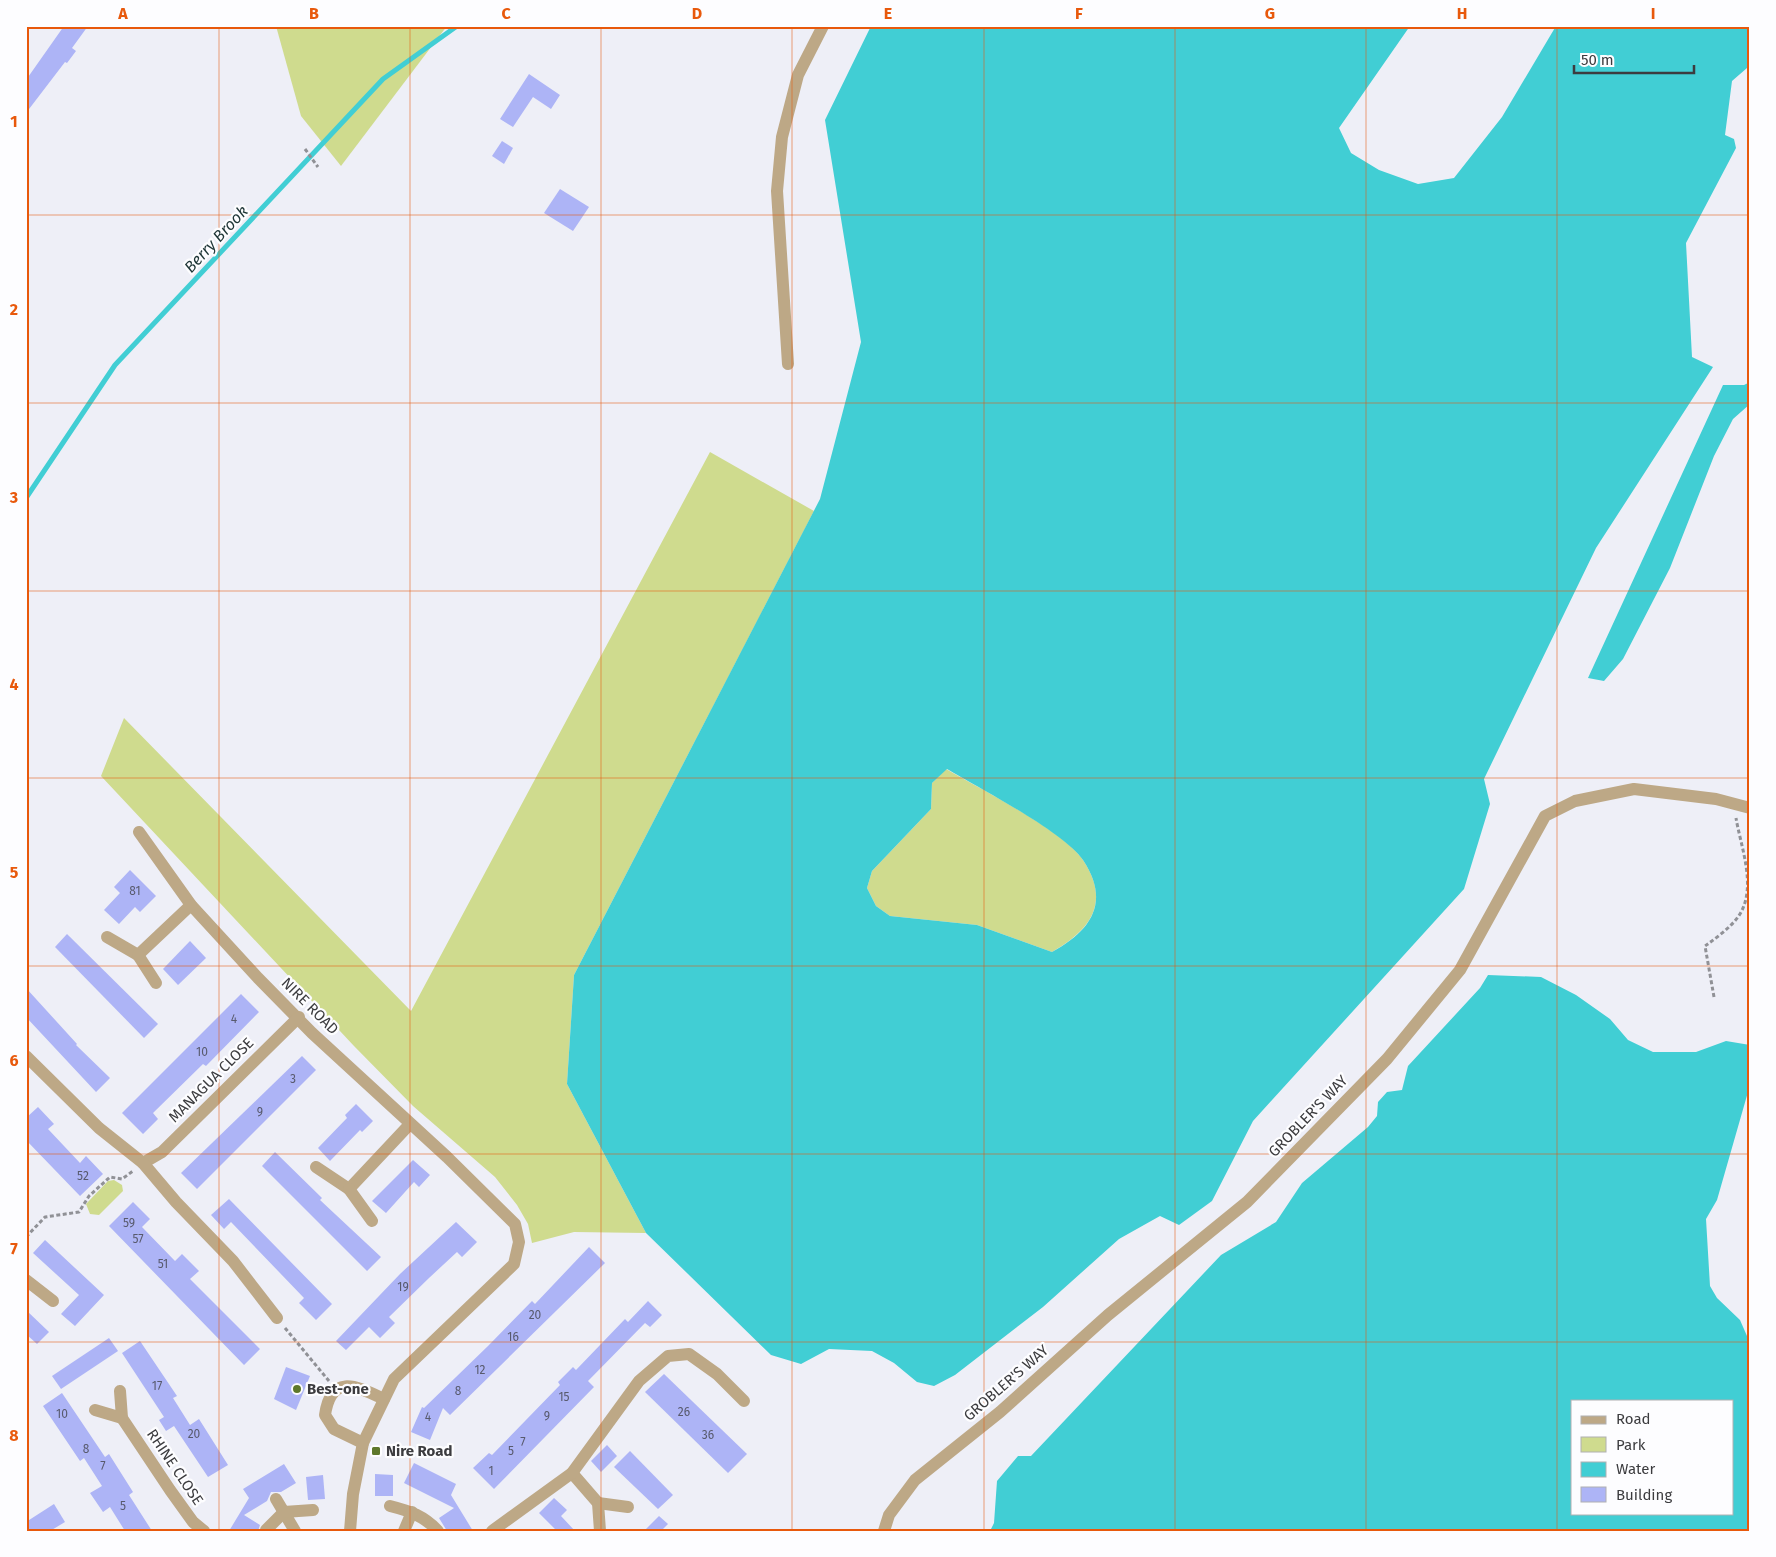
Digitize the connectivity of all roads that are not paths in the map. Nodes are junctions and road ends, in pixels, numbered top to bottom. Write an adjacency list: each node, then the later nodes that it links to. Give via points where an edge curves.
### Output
1 (823, 26): 2 (street, via 798,75 782,137 777,191)
2 (788, 364)
3 (1750, 808): 41 (street, GROBLER'S WAY, via 1716,799 1634,789 1575,801 1545,816 1460,970 1387,1058 1247,1202 1108,1315 1000,1412 915,1480 889,1515)
4 (139, 832): 5 (street, NIRE ROAD)
5 (191, 905): 7 (street); 9 (street, NIRE ROAD)
6 (107, 937): 7 (street)
7 (138, 955): 8 (street)
8 (156, 983)
9 (299, 1017): 11 (street, NIRE ROAD); 12 (street, MANAGUA CLOSE, via 162,1152)
10 (26, 1056): 12 (street, via 99,1128)
11 (410, 1124): 14 (street); 20 (street, NIRE ROAD, via 501,1208 515,1224 519,1242 514,1264 394,1379)
12 (143, 1162): 18 (street, via 233,1262)
13 (316, 1167): 14 (street)
14 (350, 1188): 15 (street)
15 (372, 1221)
16 (26, 1280): 17 (street)
17 (53, 1301)
18 (277, 1318)
19 (120, 1391): 23 (street, RHINE CLOSE)
20 (384, 1399): 24 (street, NIRE ROAD); 24 (street, via 351,1385 336,1388 327,1400 324,1415 334,1429)
21 (744, 1402): 25 (street, via 717,1374 689,1354 668,1356 639,1381)
22 (95, 1410): 23 (street)
23 (122, 1418): 34 (street, RHINE CLOSE, via 193,1522)
24 (363, 1443): 36 (street, NIRE ROAD)
25 (572, 1473): 27 (street); 39 (street)
26 (276, 1499): 31 (street)
27 (598, 1503): 29 (street); 40 (street)
28 (390, 1506): 32 (street)
29 (628, 1507)
30 (313, 1510): 31 (street)
31 (284, 1512): 33 (street); 35 (street)
32 (412, 1512): 37 (street); 38 (street)
33 (266, 1530)
34 (204, 1531)
35 (294, 1531)
36 (350, 1531)
37 (404, 1531)
38 (438, 1531)
39 (492, 1531)
40 (600, 1531)
41 (884, 1531)

